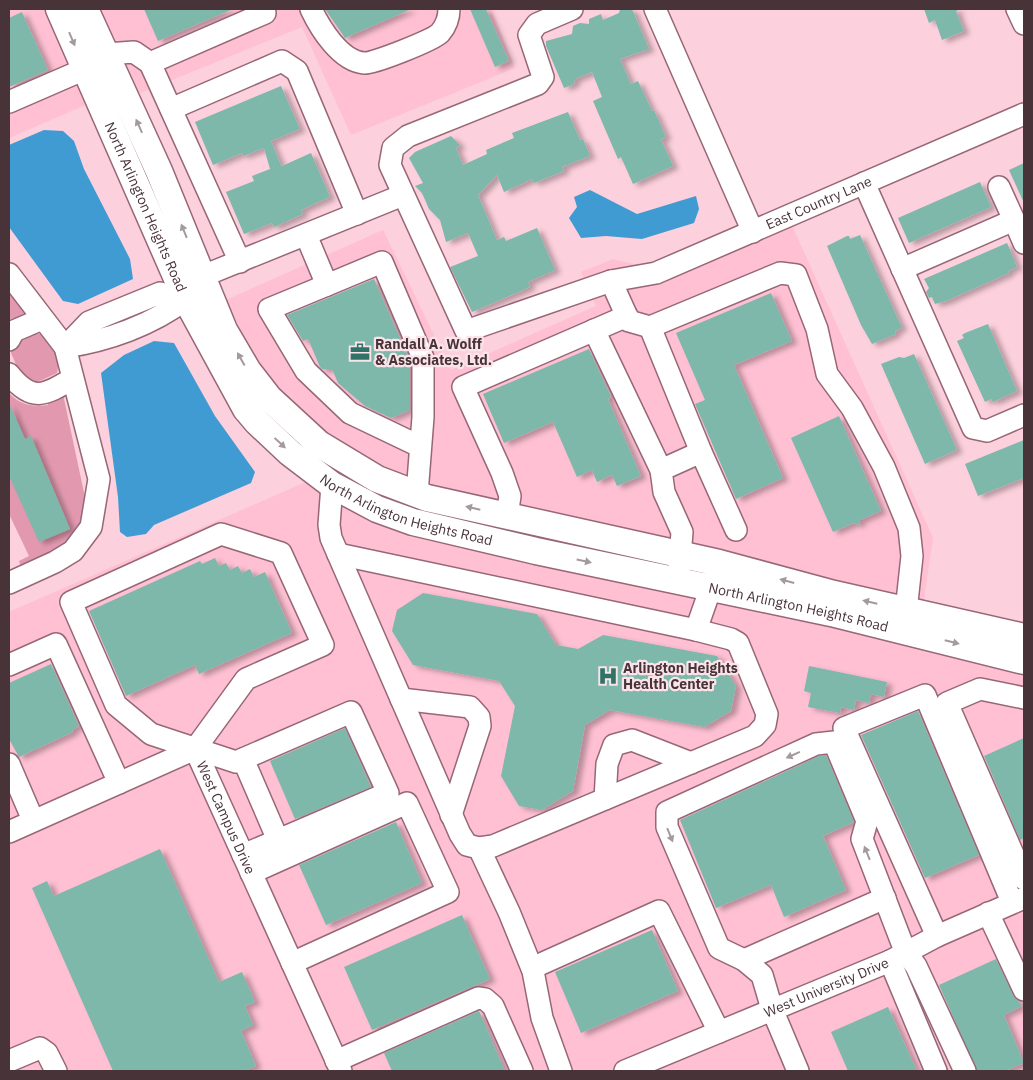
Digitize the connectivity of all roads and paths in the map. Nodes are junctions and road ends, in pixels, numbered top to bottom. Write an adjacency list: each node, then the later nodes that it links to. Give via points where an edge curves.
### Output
1 (59, 9): 12 (main road, North Arlington Heights Road, one-way to 12)
2 (85, 9): 10 (main road, North Arlington Heights Road)
3 (264, 9): 11 (street, via 266,13)
4 (311, 9): 5 (street, via 317,22 344,55 364,63 390,56 439,34 449,18)
5 (448, 9)
6 (572, 9): 18 (street, via 537,24 530,35 543,77 538,84 400,140 393,148 390,164)
7 (655, 9): 21 (street)
8 (1017, 9): 9 (street)
9 (1024, 24)
10 (106, 54): 11 (street, via 134,52); 27 (main road, North Arlington Heights Road, one-way to 10)
11 (150, 62): 14 (street)
12 (85, 69): 13 (street); 30 (main road, North Arlington Heights Road)
13 (9, 102)
14 (171, 109): 19 (street, via 282,61 296,72); 24 (street)
15 (1024, 114): 16 (street, East Country Lane)
16 (864, 184): 21 (street, East Country Lane); 25 (street)
17 (999, 186): 20 (street)
18 (402, 195): 19 (street); 28 (street, East Country Lane, via 466,331)
19 (357, 214): 22 (street)
20 (1014, 220): 23 (street); 25 (street)
21 (753, 232): 28 (street, East Country Lane, via 656,274)
22 (306, 235): 24 (street); 29 (street)
23 (1024, 243)
24 (240, 262): 27 (street)
25 (902, 269): 39 (street, via 973,428 988,431)
26 (9, 274): 32 (street)
27 (203, 276): 30 (street); 44 (main road, North Arlington Heights Road, one-way to 27, via 377,479 319,444 269,398 248,372 224,330)
28 (611, 281): 31 (street)
29 (327, 285): 40 (street, via 382,262 423,358); 40 (street, via 269,309 306,371 350,413)
30 (186, 299): 36 (street, via 168,312 96,343); 43 (main road, North Arlington Heights Road, one-way to 43, via 246,409 290,453)
31 (627, 316): 33 (street, via 629,321); 34 (street)
32 (42, 319): 35 (street, via 14,331); 36 (street)
33 (650, 327): 41 (street); 52 (street, via 780,273 796,275 817,329 827,374 852,408 884,467 909,528 912,556)
34 (594, 330): 42 (street); 45 (street, via 463,387 510,496)
35 (9, 340)
36 (65, 347): 38 (street)
37 (9, 374): 38 (street, via 18,386 47,394)
38 (72, 379): 49 (street, via 99,479 91,527 73,551)
39 (1024, 415)
40 (420, 446): 44 (street)
41 (701, 452): 42 (street); 46 (street)
42 (661, 470): 48 (street, via 664,492 682,532)
43 (332, 485): 47 (street, via 328,525); 51 (main road, North Arlington Heights Road, one-way to 51, via 377,508 428,526)
44 (417, 494): 45 (main road, North Arlington Heights Road, one-way to 44)
45 (507, 516): 48 (main road, North Arlington Heights Road)
46 (736, 530)
47 (338, 554): 53 (street); 58 (street)
48 (681, 554): 50 (main road, North Arlington Heights Road); 51 (street)
49 (11, 575)
50 (715, 575): 51 (main road, North Arlington Heights Road); 52 (main road, North Arlington Heights Road, one-way to 50); 53 (street); 55 (main road, North Arlington Heights Road, one-way to 55, via 877,624)
51 (677, 580)
52 (906, 610): 54 (main road, North Arlington Heights Road)
53 (696, 630): 61 (street, via 738,643 767,714 765,725 755,736)
54 (1024, 637)
55 (1024, 660)
56 (9, 665): 63 (street, via 56,644)
57 (1024, 698): 71 (street, via 980,688 947,703)
58 (401, 699): 65 (street); 65 (street, via 470,707 480,717 480,726)
59 (195, 749): 59 (street, via 246,678 323,645 281,553 221,534 71,602 116,705 150,734); 60 (street, via 236,762); 63 (street, West Campus Drive); 70 (street, West Campus Drive)
60 (243, 759): 68 (street); 68 (street, via 351,712 388,793)
61 (692, 762): 64 (street); 64 (street, via 632,740 614,744 607,764)
62 (9, 764): 66 (street)
63 (119, 783): 66 (street, West Campus Drive)
64 (606, 799): 69 (street, via 493,846)
65 (451, 815): 69 (street, via 467,845)
66 (34, 820): 67 (street, West Campus Drive)
67 (9, 832)
68 (278, 840): 70 (street)
69 (479, 848): 79 (street)
70 (247, 864): 78 (street, West Campus Drive); 78 (street, via 407,804 448,892)
71 (1024, 879)
72 (885, 898): 76 (street); 77 (street); 77 (street, one-way to 77, via 862,839 867,822 834,742 816,744 667,812 667,827 719,948)
73 (1018, 900): 74 (street, West University Drive); 75 (street, via 925,695 844,728)
74 (988, 913): 75 (street, West University Drive); 80 (street)
75 (937, 936): 76 (street, West University Drive)
76 (897, 956): 81 (street, West University Drive); 90 (street); 91 (street, via 916,966)
77 (744, 960): 81 (street, via 762,974)
78 (292, 963): 84 (street, West Campus Drive)
79 (532, 968): 82 (street, via 659,911); 87 (street, via 542,1018)
80 (1024, 990)
81 (772, 1010): 82 (street, West University Drive); 89 (street)
82 (719, 1032): 88 (street, West University Drive)
83 (9, 1061): 85 (street, via 40,1048 47,1053)
84 (338, 1066): 86 (street, via 478,998 493,1006)
85 (56, 1071)
86 (522, 1071)
87 (561, 1071)
88 (625, 1071)
89 (798, 1071)
90 (936, 1071)
91 (966, 1071)

